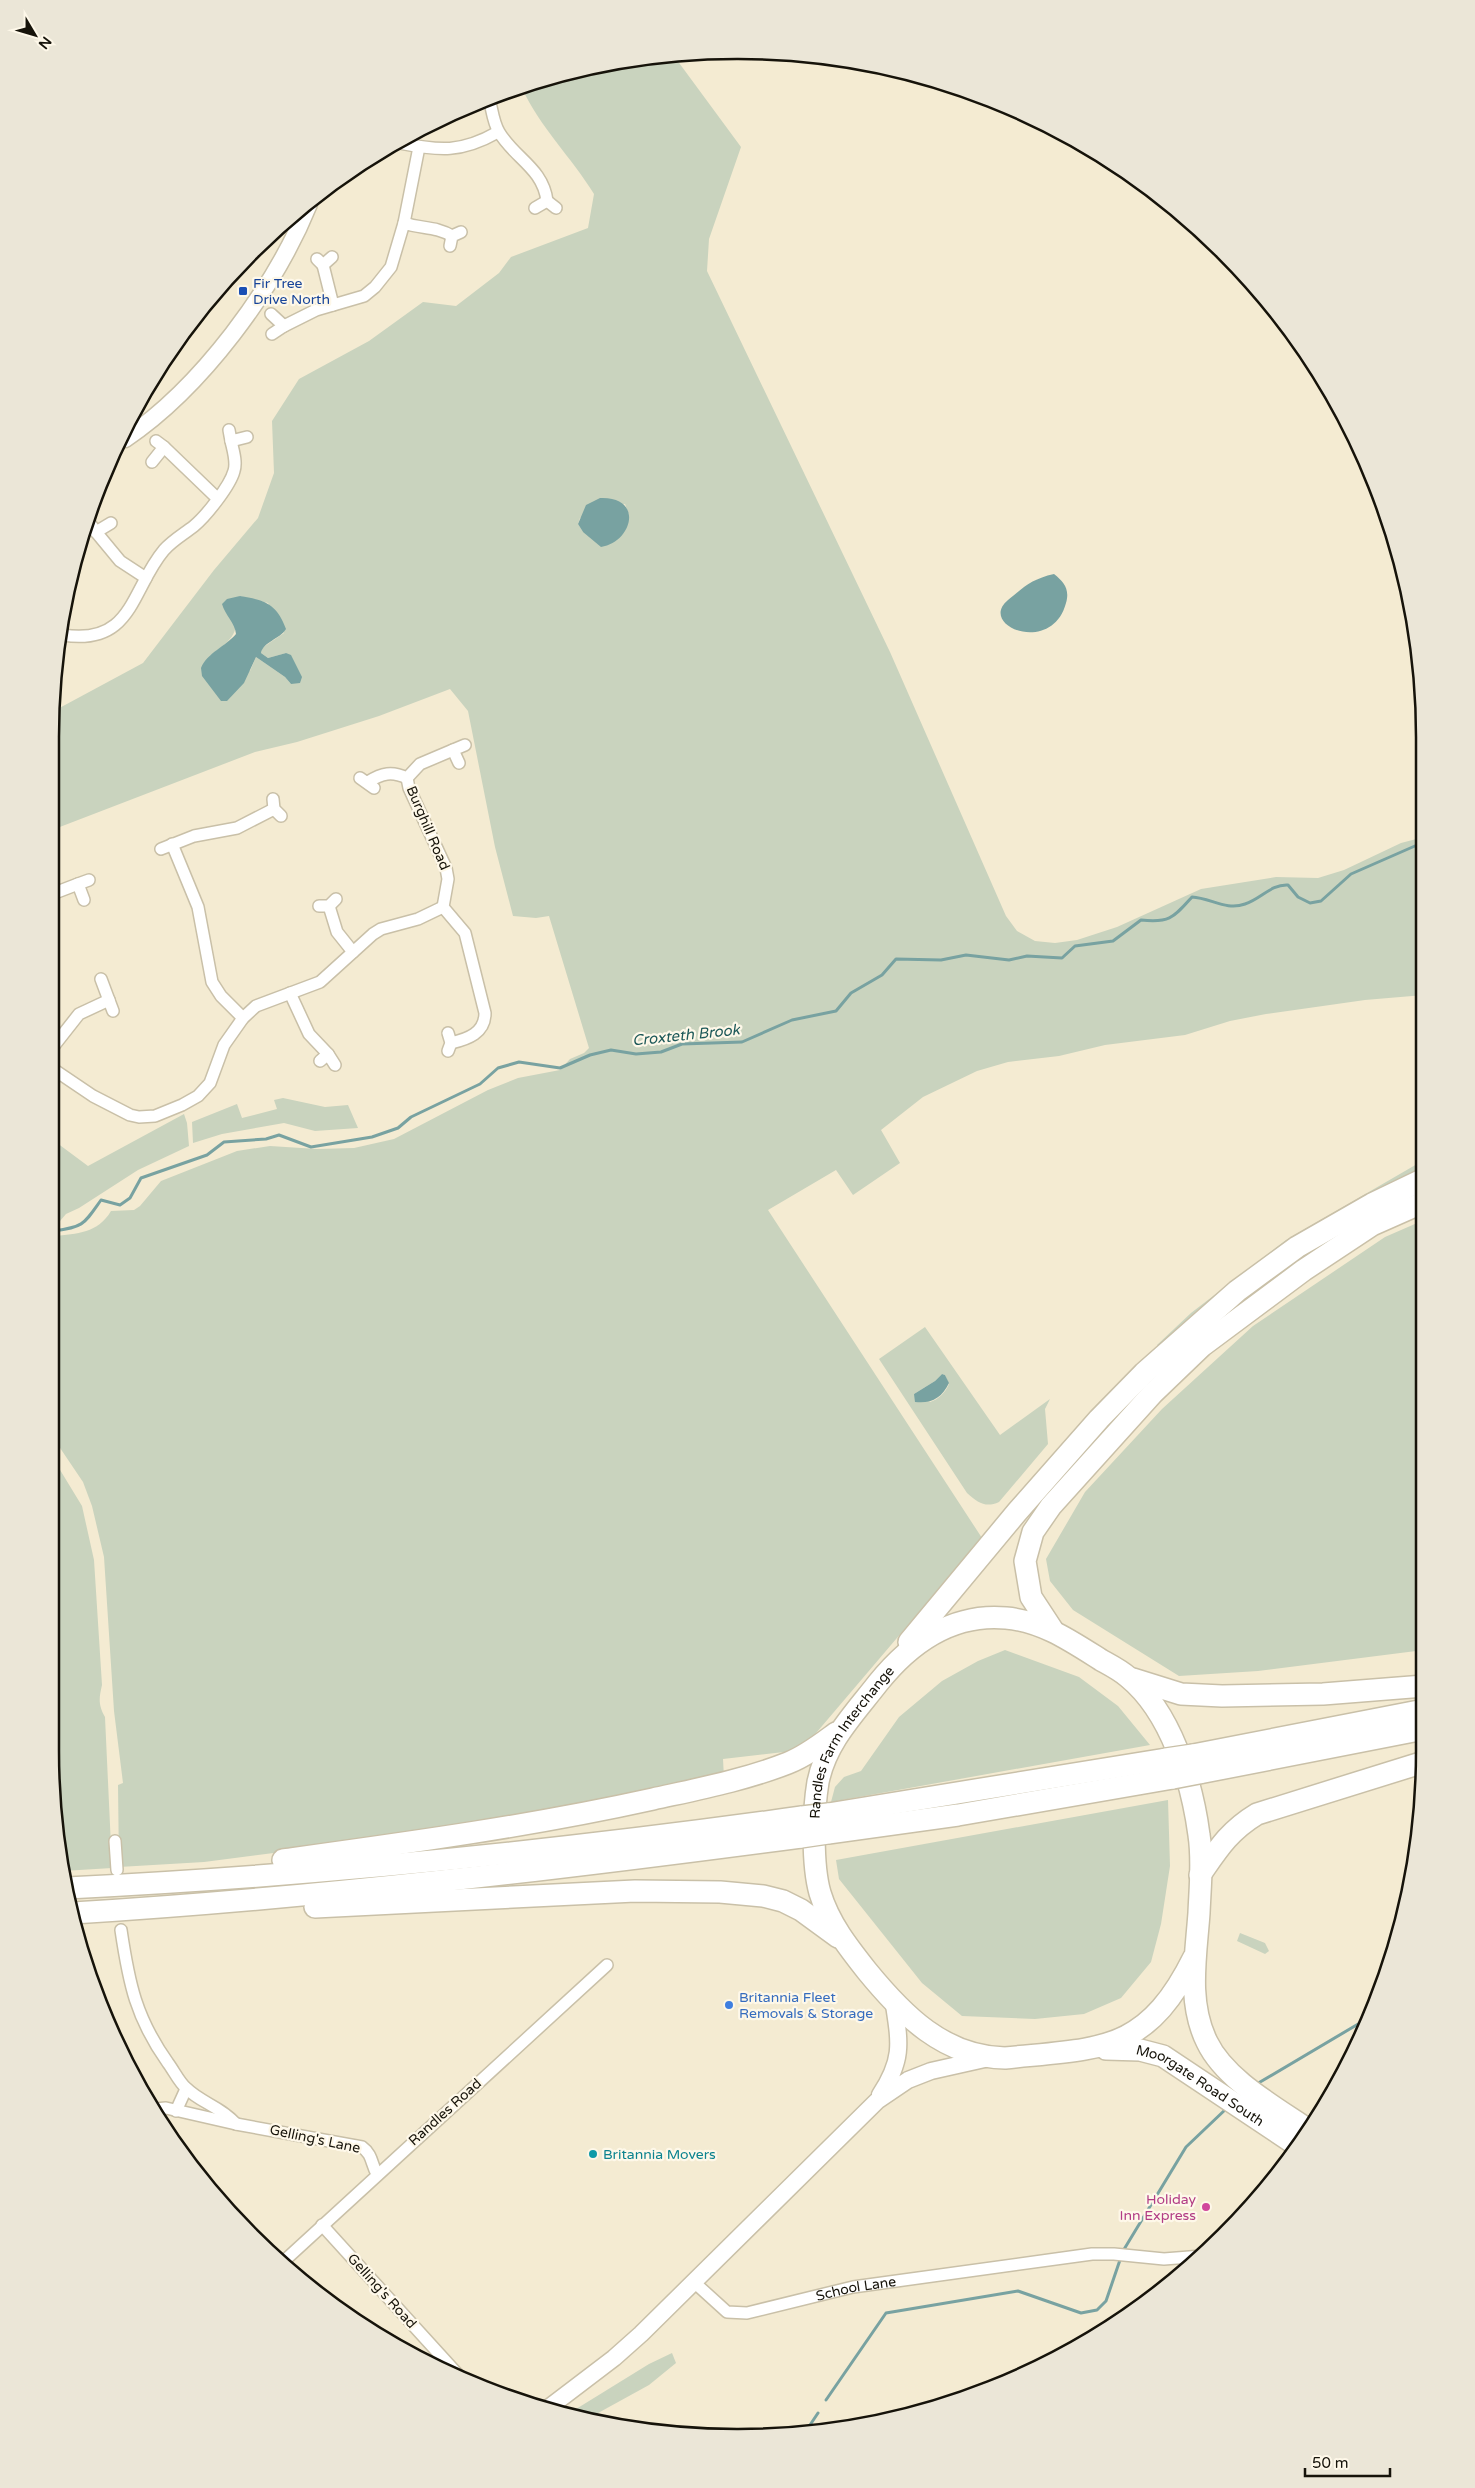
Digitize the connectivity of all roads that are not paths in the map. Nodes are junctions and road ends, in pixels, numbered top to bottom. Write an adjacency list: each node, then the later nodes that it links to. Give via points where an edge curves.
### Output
1 (491, 105): 2 (street)
2 (498, 132): 4 (street, via 468,147); 5 (street, via 540,177 546,188 552,204)
3 (408, 145): 4 (street)
4 (419, 147): 7 (street)
5 (535, 208)
6 (297, 222): 14 (main road, via 290,245 210,362 170,405)
7 (404, 223): 8 (street, via 414,227 432,227); 10 (street, via 395,255 384,277 364,296)
8 (455, 238)
9 (324, 260): 10 (street)
10 (332, 305): 12 (street)
11 (271, 314): 12 (street)
12 (284, 326): 13 (street)
13 (272, 334)
14 (130, 435)
15 (247, 437): 17 (street, via 230,435 235,470)
16 (152, 462): 17 (street, via 160,444)
17 (217, 498): 21 (street, via 203,517 163,551)
18 (111, 523): 20 (street)
19 (93, 527): 20 (street)
20 (96, 532): 21 (street, via 120,560)
21 (146, 578): 22 (street, via 130,609 110,628 86,636)
22 (67, 635)
23 (465, 745): 24 (street, Burghill Road)
24 (453, 750): 25 (street); 26 (street, Burghill Road, via 420,764)
25 (459, 763)
26 (407, 778): 27 (street, Burghill Road, via 384,774); 34 (street, Burghill Road, via 446,868 448,879)
27 (367, 783)
28 (276, 808): 29 (street, via 238,828 194,836)
29 (172, 844): 30 (street); 38 (street, via 198,907 212,982 220,996)
30 (160, 849)
31 (59, 891): 32 (street, via 83,882)
32 (84, 900)
33 (328, 904): 35 (street, via 337,932)
34 (443, 907): 35 (street, via 418,920 381,929); 40 (street, via 465,933 485,1013 479,1030 464,1040)
35 (353, 952): 37 (street, via 320,982)
36 (101, 978): 39 (street, via 111,1005 78,1014)
37 (290, 993): 38 (street, via 265,1001); 41 (street, via 309,1034 324,1057)
38 (243, 1018): 42 (street, via 224,1045 210,1083 204,1090 188,1102 156,1116 139,1117 119,1110)
39 (59, 1038)
40 (449, 1042)
41 (336, 1064)
42 (59, 1073)
43 (1416, 1183): 46 (highway, via 1297,1247 1237,1291 1144,1373 1098,1419 1023,1505)
44 (1416, 1206): 45 (highway, via 1372,1225 1349,1240 1202,1346 1147,1399 1051,1506 1033,1532 1025,1562 1031,1597)
45 (1052, 1629): 46 (highway, Randles Farm Interchange, via 1006,1618 960,1622 926,1637); 47 (highway, Randles Farm Interchange)
46 (894, 1662): 50 (highway, Randles Farm Interchange)
47 (1128, 1677): 48 (highway, via 1181,1694 1222,1696 1323,1694); 57 (highway, Randles Farm Interchange, via 1149,1698 1176,1745 1198,1828)
48 (1416, 1687)
49 (1416, 1712): 52 (highway)
50 (840, 1729): 58 (highway, via 810,1752 788,1763 718,1784 611,1808 442,1838 270,1862); 63 (highway, Randles Farm Interchange, via 825,1758 818,1784 815,1858 823,1902)
51 (1416, 1730): 52 (highway)
52 (1196, 1764): 54 (highway, bridge, via 958,1815)
53 (1416, 1765): 57 (highway, via 1257,1814 1239,1825 1222,1842)
54 (801, 1827): 58 (highway, via 711,1830 432,1862); 60 (highway, via 434,1882)
55 (115, 1841): 56 (street)
56 (117, 1870)
57 (1200, 1875): 64 (highway, Randles Farm Interchange)
58 (152, 1884): 59 (highway)
59 (73, 1888)
60 (189, 1906): 61 (highway); 63 (highway, via 268,1909 635,1891 720,1892 783,1901 801,1910)
61 (79, 1913)
62 (121, 1930): 69 (street, via 127,1971 149,2036)
63 (844, 1942): 66 (highway, Randles Farm Interchange)
64 (1194, 1957): 67 (highway, Randles Farm Interchange, via 1181,1984 1146,2024 1119,2040); 70 (highway, Moorgate Road South, via 1200,2025 1207,2044)
65 (607, 1965): 77 (street, Randles Road)
66 (894, 2005): 68 (highway, Randles Farm Interchange, via 938,2040 961,2051); 71 (main road, via 899,2039 898,2060 893,2076)
67 (1094, 2049): 68 (highway, Randles Farm Interchange); 70 (highway, Moorgate Road South, via 1124,2048 1152,2052)
68 (989, 2058): 71 (main road, via 931,2071)
69 (186, 2088): 73 (street); 74 (street, via 225,2112)
70 (1242, 2095): 75 (highway, Moorgate Road South); 76 (highway, Moorgate Road South)
71 (877, 2101): 81 (main road)
72 (161, 2108): 73 (street, Gelling's Lane)
73 (176, 2111): 74 (street, Gelling's Lane)
74 (236, 2124): 77 (street, Gelling's Lane, via 362,2146 373,2159)
75 (1303, 2127)
76 (1293, 2141)
77 (377, 2174): 78 (street, Randles Road)
78 (322, 2225): 80 (street, Randles Road); 82 (street, Gelling's Road)
79 (1189, 2257): 81 (street, School Lane, via 1164,2259 1092,2254 854,2287 747,2313 727,2312)
80 (287, 2258)
81 (695, 2283): 83 (main road, via 614,2358)
82 (449, 2364)
83 (554, 2404)

